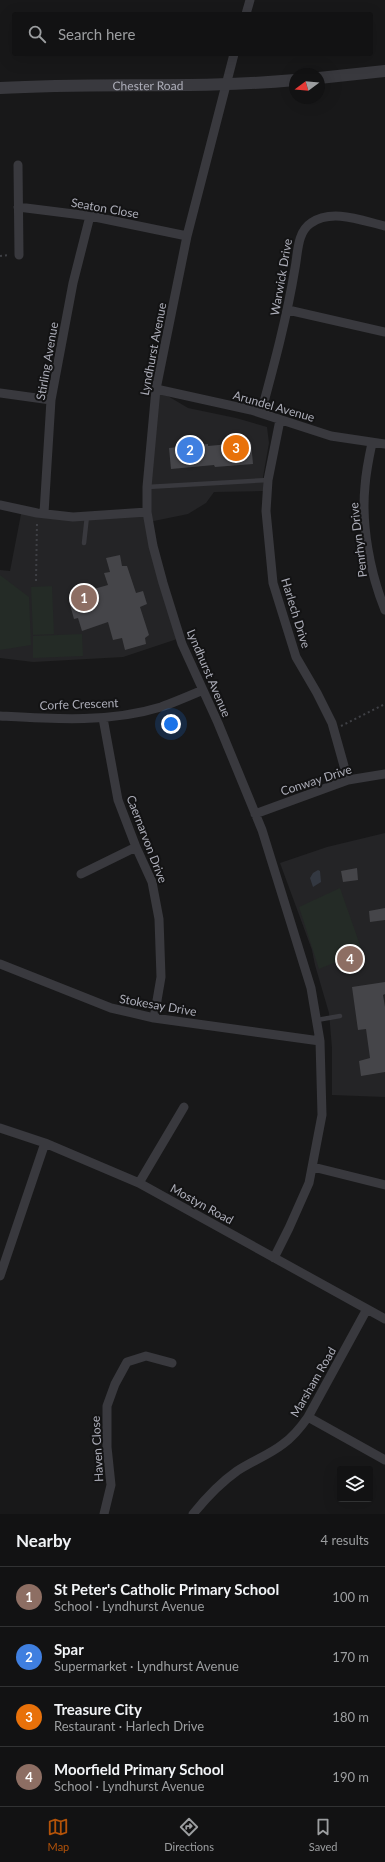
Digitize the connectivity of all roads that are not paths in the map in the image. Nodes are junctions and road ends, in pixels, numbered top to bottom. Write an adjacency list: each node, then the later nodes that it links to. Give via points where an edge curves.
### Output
1 (250, 0): 2 (street)
2 (247, 12)
3 (233, 56): 7 (street, Lyndhurst Avenue)
4 (385, 71): 5 (street)
5 (325, 77)
6 (289, 80): 7 (street, Chester Road)
7 (226, 84): 8 (street, Chester Road, via 91,84); 13 (street, Lyndhurst Avenue)
8 (0, 88)
9 (18, 165): 10 (street)
10 (18, 207): 11 (street, Seaton Close); 14 (street)
11 (90, 216): 13 (street, Seaton Close); 19 (street, Stirling Avenue, via 73,283)
12 (385, 226): 15 (street, Warwick Drive, via 328,216 310,223 301,235)
13 (187, 236): 17 (street, Lyndhurst Avenue)
14 (19, 255)
15 (288, 310): 16 (street); 20 (street, Warwick Drive)
16 (385, 332)
17 (156, 389): 20 (street, Arundel Avenue); 25 (street, Lyndhurst Avenue)
18 (0, 393): 19 (street)
19 (51, 400): 28 (street, Stirling Avenue)
20 (261, 414): 21 (street, Arundel Avenue)
21 (280, 420): 22 (street, Arundel Avenue, via 331,436); 24 (street, Harlech Drive)
22 (372, 443): 23 (street, Arundel Avenue); 31 (street, Penrhyn Drive, via 365,486 364,514 375,581)
23 (385, 444)
24 (268, 480): 25 (lane); 36 (street, Harlech Drive, via 266,511 273,583 296,657 318,692 334,730)
25 (147, 487): 27 (street, Lyndhurst Avenue)
26 (0, 504): 28 (street)
27 (147, 512): 29 (street); 32 (street, Lyndhurst Avenue, via 182,644)
28 (40, 513): 29 (street)
29 (87, 516): 30 (lane)
30 (84, 543)
31 (385, 610)
32 (203, 690): 34 (street, Corfe Crescent, via 159,707); 37 (street, Lyndhurst Avenue)
33 (0, 716): 34 (street, Corfe Crescent)
34 (103, 718): 38 (street, Caernarvon Drive, via 118,800)
35 (385, 774): 36 (street, Conway Drive)
36 (348, 780): 37 (street, Conway Drive)
37 (255, 814): 43 (street, Lyndhurst Avenue, via 285,900 311,988)
38 (136, 847): 39 (street); 42 (street, Caernarvon Drive, via 152,882 159,919 161,977)
39 (81, 874)
40 (0, 964): 42 (street, Stokesay Drive, via 111,1008)
41 (340, 1016): 43 (lane)
42 (154, 1018): 44 (street, Stokesay Drive)
43 (317, 1020): 44 (street, Lyndhurst Avenue)
44 (320, 1041): 48 (street, Lyndhurst Avenue, via 322,1115)
45 (184, 1107): 49 (street)
46 (0, 1128): 47 (street, Mostyn Road)
47 (45, 1143): 49 (street, Mostyn Road); 52 (street)
48 (313, 1167): 50 (street); 51 (street, Lyndhurst Avenue, via 309,1184)
49 (139, 1183): 51 (street, Mostyn Road)
50 (385, 1185)
51 (274, 1258): 53 (street, Mostyn Road)
52 (0, 1276)
53 (367, 1309): 54 (street, Mostyn Road); 56 (street, Marsham Road)
54 (385, 1319)
55 (172, 1363): 58 (street, Haven Close, via 146,1356 127,1362 115,1384 107,1406 107,1447 111,1486)
56 (308, 1417): 57 (street); 59 (street, Marsham Road, via 283,1445 237,1472 209,1495)
57 (385, 1460)
58 (104, 1514)
59 (193, 1514)

